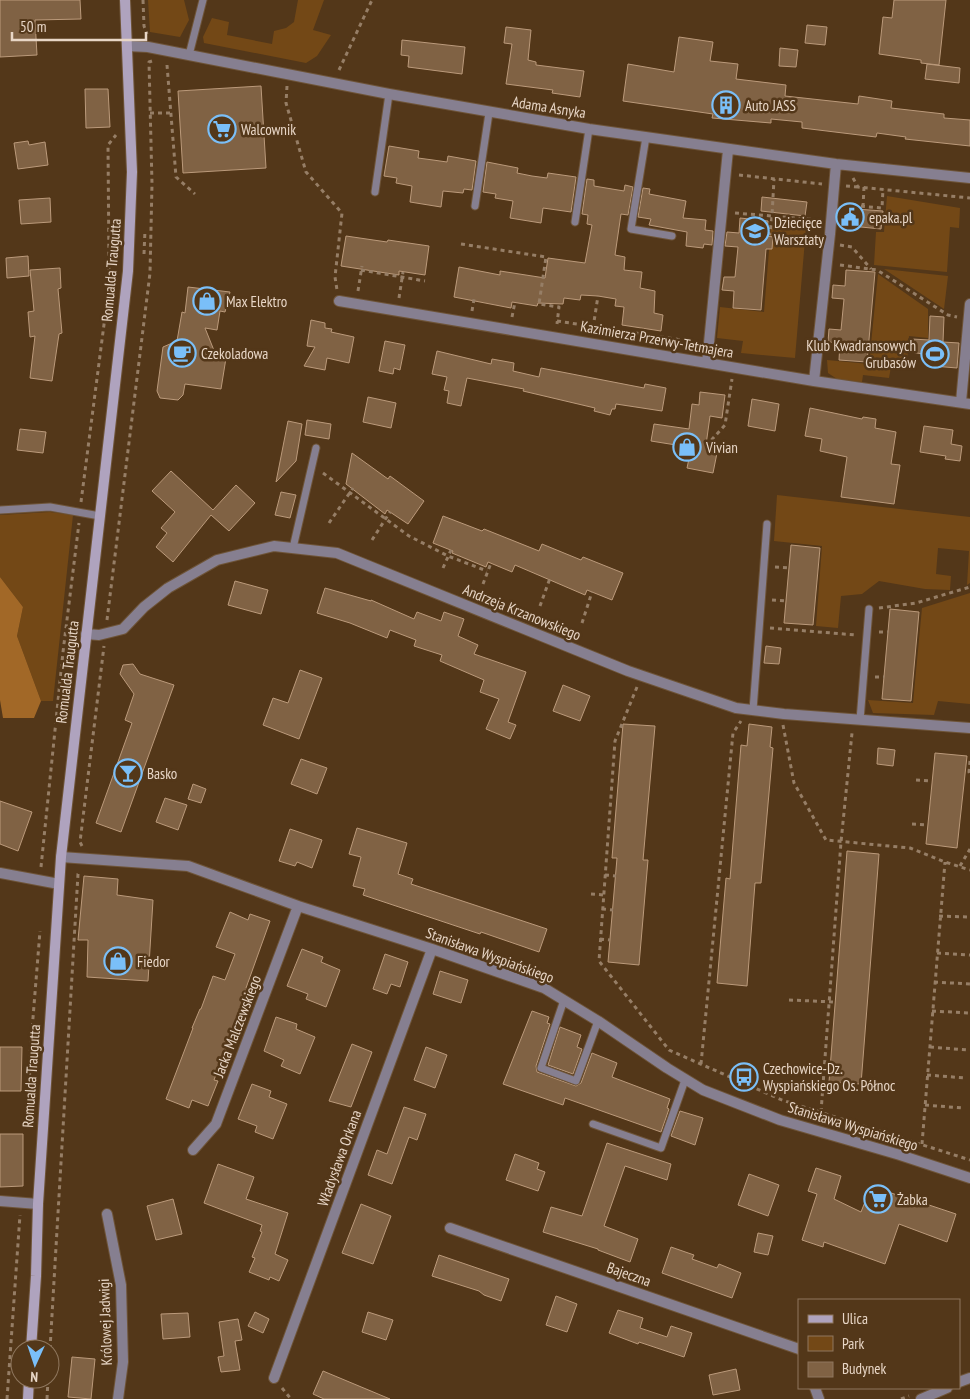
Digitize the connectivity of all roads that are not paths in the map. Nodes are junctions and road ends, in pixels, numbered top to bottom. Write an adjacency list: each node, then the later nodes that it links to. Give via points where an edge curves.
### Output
1 (125, 0): 3 (street, Romualda Traugutta)
2 (203, 0): 4 (lane)
3 (127, 46): 4 (street, Adama Asnyka); 23 (street, Romualda Traugutta, via 132,172 128,271)
4 (189, 55): 5 (street, Adama Asnyka)
5 (389, 94): 6 (street, Adama Asnyka); 12 (lane)
6 (489, 113): 7 (street, Adama Asnyka); 13 (lane)
7 (589, 129): 8 (street, Adama Asnyka); 14 (lane)
8 (646, 137): 9 (street, Adama Asnyka); 15 (lane, via 631,229)
9 (728, 155): 10 (street, Adama Asnyka); 18 (street)
10 (835, 168): 11 (street, Adama Asnyka); 19 (street)
11 (970, 178)
12 (375, 192)
13 (475, 206)
14 (575, 222)
15 (672, 236)
16 (339, 301): 18 (street, Kazimierza Przerwy-Tetmajera)
17 (970, 304): 20 (street)
18 (707, 363): 19 (street, Kazimierza Przerwy-Tetmajera)
19 (814, 381): 20 (street, Kazimierza Przerwy-Tetmajera)
20 (966, 403)
21 (316, 448): 25 (lane)
22 (0, 510): 23 (lane, via 50,507)
23 (100, 516): 27 (street, Romualda Traugutta)
24 (766, 524): 28 (lane)
25 (293, 548): 27 (street, Andrzeja Krzanowskiego, via 274,546 217,560 168,588 123,628 105,634); 28 (street, Andrzeja Krzanowskiego, via 336,553 628,671 736,708)
26 (869, 609): 29 (lane)
27 (86, 634): 31 (street, Romualda Traugutta)
28 (753, 710): 29 (street, Andrzeja Krzanowskiego)
29 (860, 720): 30 (street, Andrzeja Krzanowskiego)
30 (970, 728)
31 (61, 857): 33 (street, Romualda Traugutta); 34 (street, Stanisława Wyspiańskiego, via 188,866)
32 (0, 873): 33 (street)
33 (59, 884): 43 (street, Romualda Traugutta)
34 (298, 906): 35 (street, Stanisława Wyspiańskiego); 40 (street, Jacka Malczewskiego, via 216,1124)
35 (432, 949): 36 (street, Stanisława Wyspiańskiego, via 544,988); 48 (street, Władysława Orkana)
36 (564, 1000): 37 (street, Stanisława Wyspiańskiego); 37 (lane, via 541,1068 576,1081)
37 (598, 1021): 38 (street, Stanisława Wyspiańskiego)
38 (685, 1080): 39 (lane, via 661,1148); 41 (street, Stanisława Wyspiańskiego, via 727,1101 780,1120)
39 (593, 1124)
40 (193, 1150)
41 (970, 1178)
42 (0, 1201): 43 (street)
43 (38, 1204): 46 (street, Romualda Traugutta)
44 (107, 1214): 50 (street, Królowej Jadwigi, via 121,1285 123,1362)
45 (450, 1228): 47 (street, Bajeczna)
46 (32, 1339)
47 (798, 1349)
48 (274, 1378)
49 (945, 1389): 51 (street)
50 (118, 1399)
51 (921, 1399)

